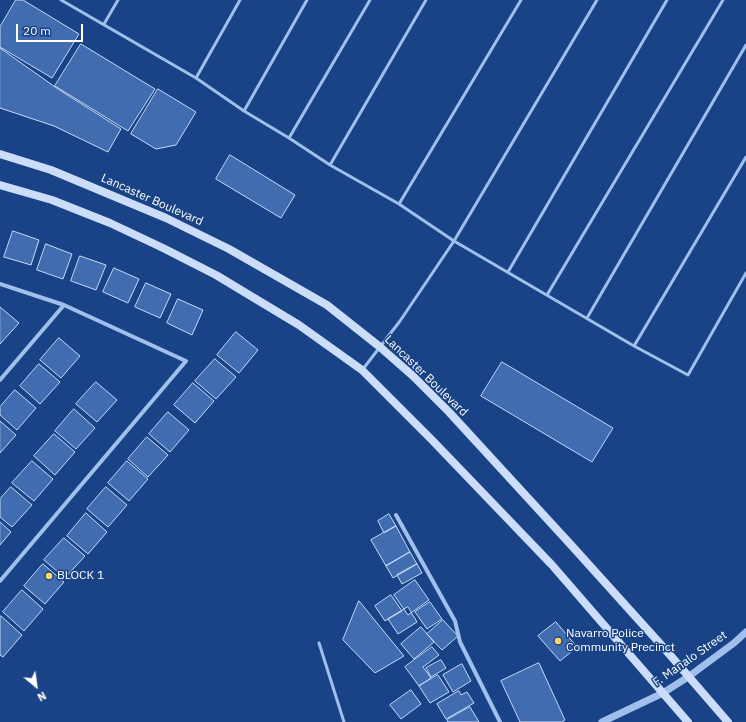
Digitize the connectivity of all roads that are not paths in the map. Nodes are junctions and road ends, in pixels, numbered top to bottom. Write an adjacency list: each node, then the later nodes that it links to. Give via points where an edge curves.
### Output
1 (61, 0): 11 (lane)
2 (118, 0): 11 (lane)
3 (240, 0): 13 (lane)
4 (307, 0): 14 (lane)
5 (370, 0): 15 (lane)
6 (426, 0): 18 (lane)
7 (521, 0): 20 (lane)
8 (597, 0): 21 (lane)
9 (668, 0): 22 (lane)
10 (723, 0): 25 (lane)
11 (104, 24): 13 (lane)
12 (746, 45): 27 (lane)
13 (196, 78): 14 (lane)
14 (244, 111): 15 (lane)
15 (289, 138): 18 (lane)
16 (0, 154): 29 (main road, Lancaster Boulevard, via 51,170 110,194 229,249 327,305)
17 (746, 157): 28 (lane)
18 (330, 165): 20 (lane)
19 (0, 185): 30 (main road, via 52,200 110,223 216,275 293,322)
20 (399, 204): 21 (lane)
21 (454, 241): 22 (lane); 29 (lane, via 400,322)
22 (508, 272): 25 (lane)
23 (746, 273): 28 (lane, via 688,375)
24 (0, 284): 26 (street)
25 (547, 295): 27 (lane)
26 (64, 305): 31 (street); 33 (street, via 186,361)
27 (587, 318): 28 (lane)
28 (634, 346)
29 (380, 347): 30 (lane); 36 (main road, Lancaster Boulevard, via 449,412)
30 (362, 370): 37 (main road, via 552,565)
31 (0, 380)
32 (396, 515): 39 (street, via 455,621 460,642)
33 (0, 582)
34 (746, 632): 36 (street, F. Manalo Street)
35 (319, 643): 38 (lane)
36 (688, 677): 37 (street, F. Manalo Street); 42 (main road, Lancaster Boulevard)
37 (663, 693): 40 (street, F. Manalo Street); 41 (main road)
38 (344, 722)
39 (500, 722)
40 (602, 722)
41 (688, 722)
42 (728, 722)

